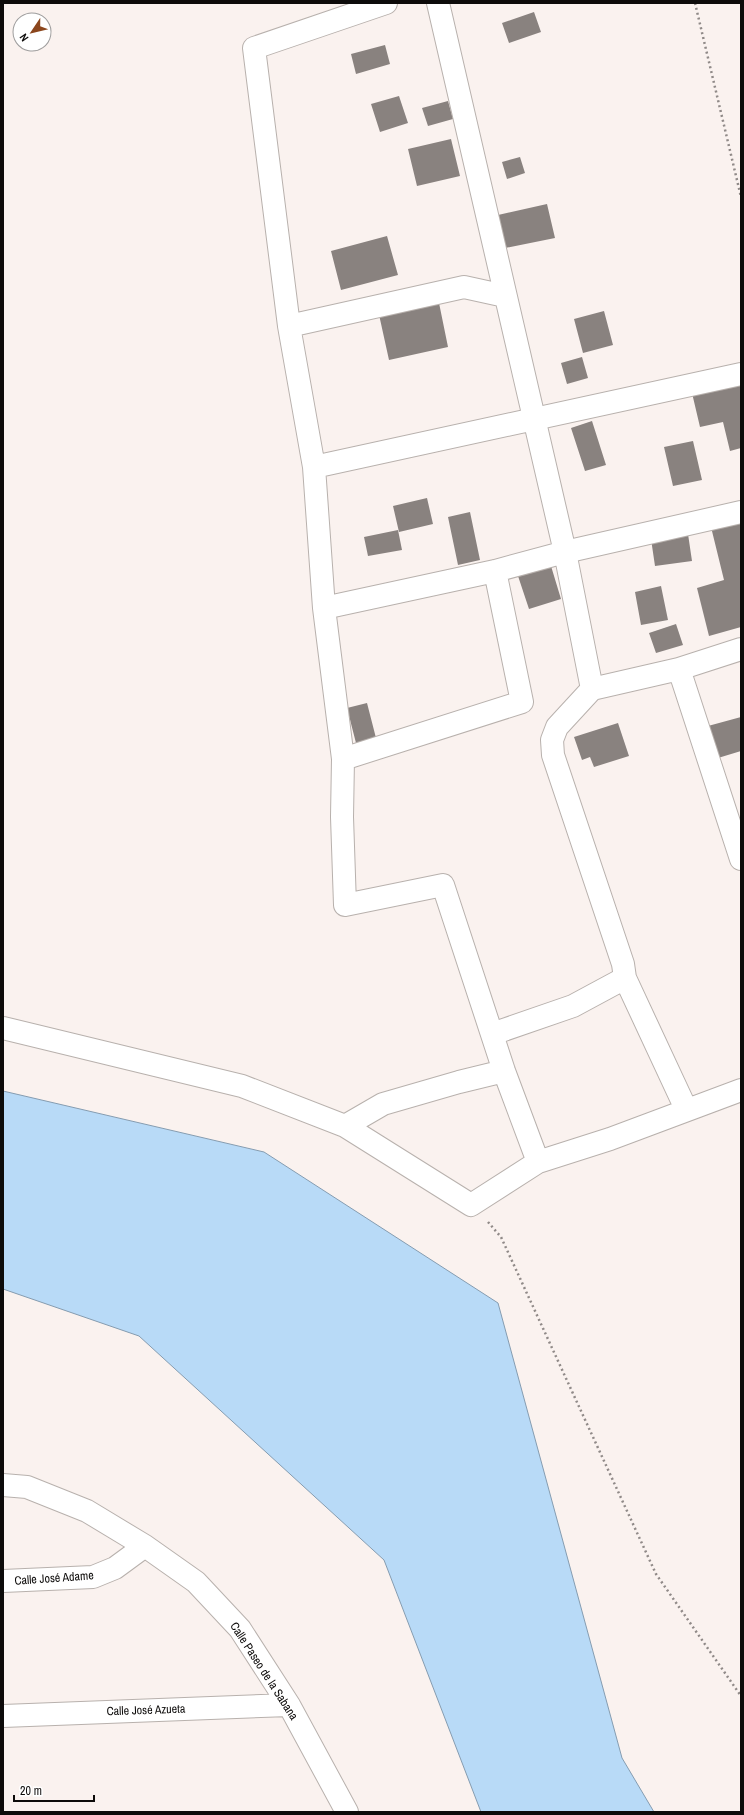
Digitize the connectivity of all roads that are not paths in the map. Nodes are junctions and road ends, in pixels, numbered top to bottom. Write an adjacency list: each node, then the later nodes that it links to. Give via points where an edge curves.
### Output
1 (386, 3): 4 (street, via 254,48)
2 (438, 3): 3 (street)
3 (505, 296): 4 (street, via 464,287); 6 (street)
4 (289, 326): 7 (street)
5 (741, 374): 6 (street)
6 (535, 420): 7 (street); 9 (street)
7 (314, 467): 11 (street)
8 (741, 512): 9 (street)
9 (565, 552): 10 (street); 14 (street)
10 (495, 571): 11 (street); 15 (street, via 522,702)
11 (324, 608): 15 (street)
12 (741, 649): 13 (street)
13 (679, 669): 14 (street); 16 (street)
14 (592, 689): 17 (street, via 557,728 552,740 553,755)
15 (343, 759): 19 (street, via 345,905 443,885)
16 (741, 859)
17 (626, 978): 19 (street, via 573,1006); 22 (street)
18 (3, 1028): 23 (street, via 242,1086)
19 (492, 1034): 20 (street)
20 (504, 1071): 23 (street, via 383,1104); 24 (street)
21 (741, 1090): 22 (street)
22 (686, 1109): 24 (street, via 610,1139)
23 (345, 1126): 24 (street, via 471,1205)
24 (538, 1162)
25 (3, 1485): 26 (street, Calle Paseo de la Sabana, via 26,1487 87,1511)
26 (145, 1546): 27 (street, Calle José Adame, via 115,1568 93,1577); 28 (street, Calle Paseo de la Sabana, via 196,1582 240,1630)
27 (3, 1581)
28 (289, 1705): 29 (street, Calle José Azueta); 30 (street, Calle Paseo de la Sabana)
29 (3, 1716)
30 (348, 1812)

